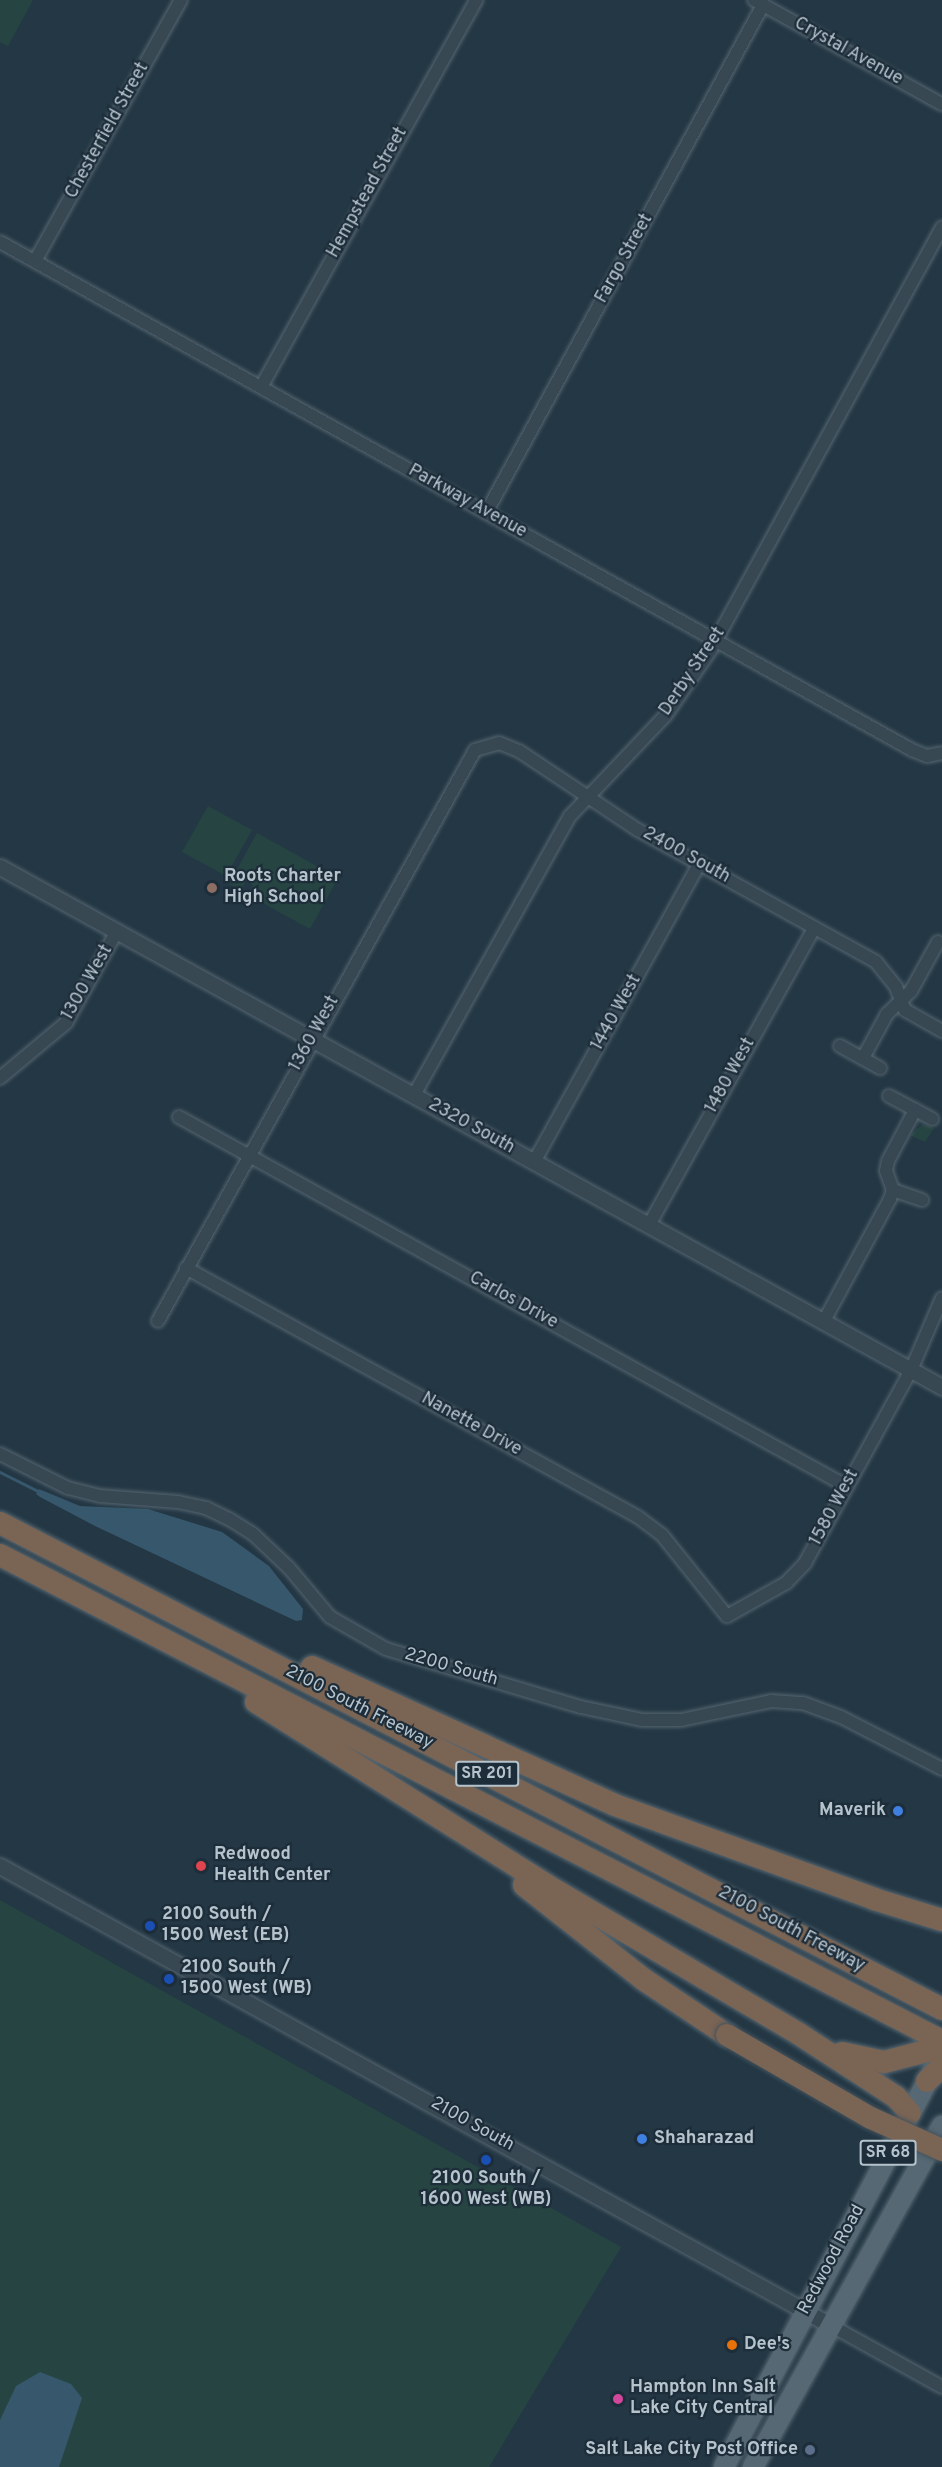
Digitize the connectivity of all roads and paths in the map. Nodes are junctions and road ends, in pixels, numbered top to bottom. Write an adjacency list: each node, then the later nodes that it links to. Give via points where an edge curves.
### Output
1 (181, 0): 7 (street, Chesterfield Street)
2 (476, 0): 8 (street, Hempstead Street)
3 (759, 2): 4 (street, Crystal Avenue); 9 (street, Fargo Street)
4 (942, 104)
5 (942, 227): 10 (street, Derby Street)
6 (0, 242): 7 (street, Parkway Avenue)
7 (35, 261): 8 (street, Parkway Avenue)
8 (261, 387): 9 (street, Parkway Avenue)
9 (486, 513): 10 (street, Parkway Avenue)
10 (716, 641): 12 (street, Parkway Avenue, via 912,750); 13 (street, Derby Street, via 666,715)
11 (475, 750): 13 (street, 2400 South, via 499,743 510,746); 21 (street, 1360 West)
12 (939, 755)
13 (586, 796): 14 (street, 2400 South); 26 (street, Derby Street, via 564,826)
14 (700, 863): 16 (street, 2400 South); 32 (street, 1440 West)
15 (0, 867): 17 (street, 2320 South)
16 (814, 927): 19 (street, 2400 South, via 876,962 892,981); 35 (street, 1480 West)
17 (117, 932): 21 (street, 2320 South); 25 (street, 1300 West, via 66,1023)
18 (938, 942): 19 (street, via 911,991)
19 (899, 1001): 20 (street, via 905,1010); 23 (street, via 887,1014)
20 (942, 1031)
21 (312, 1039): 26 (street, 2320 South); 31 (street, 1360 West)
22 (840, 1046): 23 (street)
23 (863, 1058): 24 (street)
24 (880, 1068)
25 (0, 1078)
26 (414, 1095): 32 (street, 2320 South)
27 (889, 1096): 28 (street)
28 (915, 1110): 30 (street); 33 (street, via 888,1161 886,1172)
29 (179, 1117): 31 (street, Carlos Drive)
30 (932, 1119)
31 (248, 1155): 36 (street, 1360 West); 43 (street, Carlos Drive)
32 (534, 1162): 35 (street, 2320 South)
33 (893, 1190): 34 (street); 39 (street)
34 (922, 1200)
35 (649, 1225): 39 (street, 2320 South)
36 (186, 1268): 38 (street, 1360 West); 47 (street, Nanette Drive, via 638,1517 662,1535)
37 (942, 1298): 40 (street, 1580 West)
38 (158, 1321)
39 (824, 1321): 40 (street, 2320 South)
40 (911, 1370): 41 (street, 2320 South); 43 (street, 1580 West)
41 (942, 1387)
42 (0, 1454): 49 (street, 2200 South, via 68,1488 100,1496 178,1502 206,1508 229,1519 253,1534 281,1561 330,1617 386,1649 581,1707 642,1720 691,1719 771,1701 802,1703 842,1717)
43 (846, 1486): 47 (street, 1580 West, via 805,1563 786,1582)
44 (0, 1523): 45 (highway, 2100 South Freeway / SR 201)
45 (49, 1548): 52 (highway, via 110,1570 566,1785); 55 (highway, 2100 South Freeway / SR 201)
46 (0, 1555): 48 (highway, 2100 South Freeway / SR 201)
47 (727, 1616)
48 (173, 1646): 50 (highway); 57 (highway, 2100 South Freeway / SR 201)
49 (942, 1769)
50 (433, 1814): 56 (highway); 63 (highway, bridge, via 643,1978 727,2035 871,2118)
51 (0, 1866): 64 (street, 2100 South)
52 (874, 1899): 53 (highway); 54 (highway, via 922,1921)
53 (942, 1920)
54 (942, 1937)
55 (934, 2005)
56 (799, 2034): 58 (highway, via 842,2054 874,2061 905,2059); 61 (highway, via 896,2097)
57 (942, 2041)
58 (942, 2047)
59 (942, 2055): 60 (main road, Redwood Road / SR 68)
60 (935, 2074): 61 (main road, Redwood Road / SR 68)
61 (910, 2113): 64 (main road, Redwood Road / SR 68)
62 (942, 2127): 63 (main road, Redwood Road / SR 68)
63 (937, 2149): 65 (main road, Redwood Road / SR 68)
64 (804, 2311): 65 (street, 2100 South); 67 (main road, Redwood Road / SR 68)
65 (830, 2325): 66 (street, 2100 South); 68 (main road, Redwood Road / SR 68)
66 (942, 2387)
67 (724, 2467)
68 (753, 2467)

